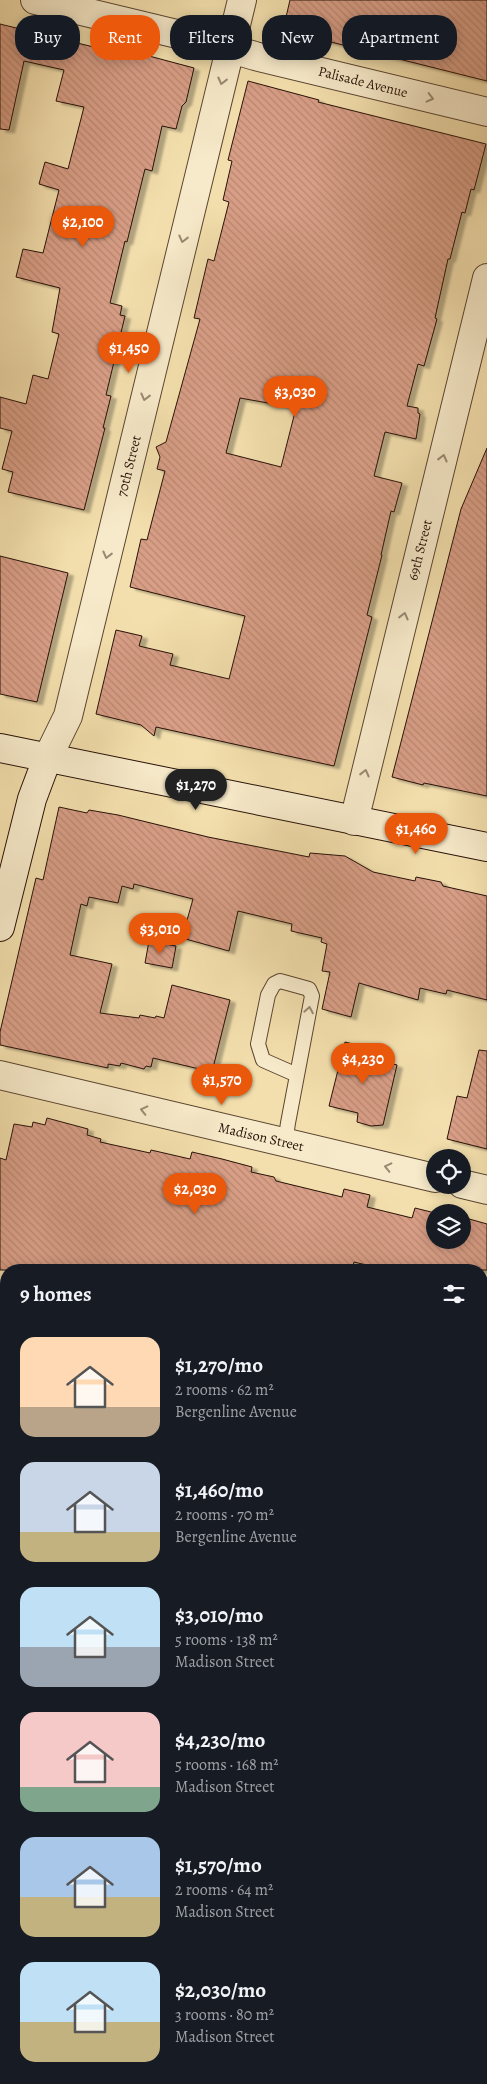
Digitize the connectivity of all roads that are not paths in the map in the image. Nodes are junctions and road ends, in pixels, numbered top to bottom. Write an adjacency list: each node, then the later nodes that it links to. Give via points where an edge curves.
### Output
1 (35, 0): 4 (street, Palisade Avenue)
2 (242, 0): 3 (street, 70th Street)
3 (238, 15)
4 (170, 32)
5 (252, 56): 7 (street, Palisade Avenue, one-way to 7)
6 (227, 60): 10 (street, 70th Street, one-way to 10, via 68,716)
7 (487, 112)
8 (487, 278): 11 (street, 69th Street, one-way to 8)
9 (0, 748): 10 (street)
10 (47, 759): 11 (street); 13 (street, 70th Street, via 32,800)
11 (354, 821): 12 (street)
12 (487, 847)
13 (0, 927)
14 (0, 1075): 16 (street, Madison Street, one-way to 14)
15 (297, 1076): 15 (lane, one-way to 15, via 312,996 309,989 280,981 268,994 259,1054 264,1060); 16 (lane)
16 (285, 1143): 17 (street, Madison Street, one-way to 16)
17 (426, 1176)
18 (471, 1186): 19 (street)
19 (487, 1190)

